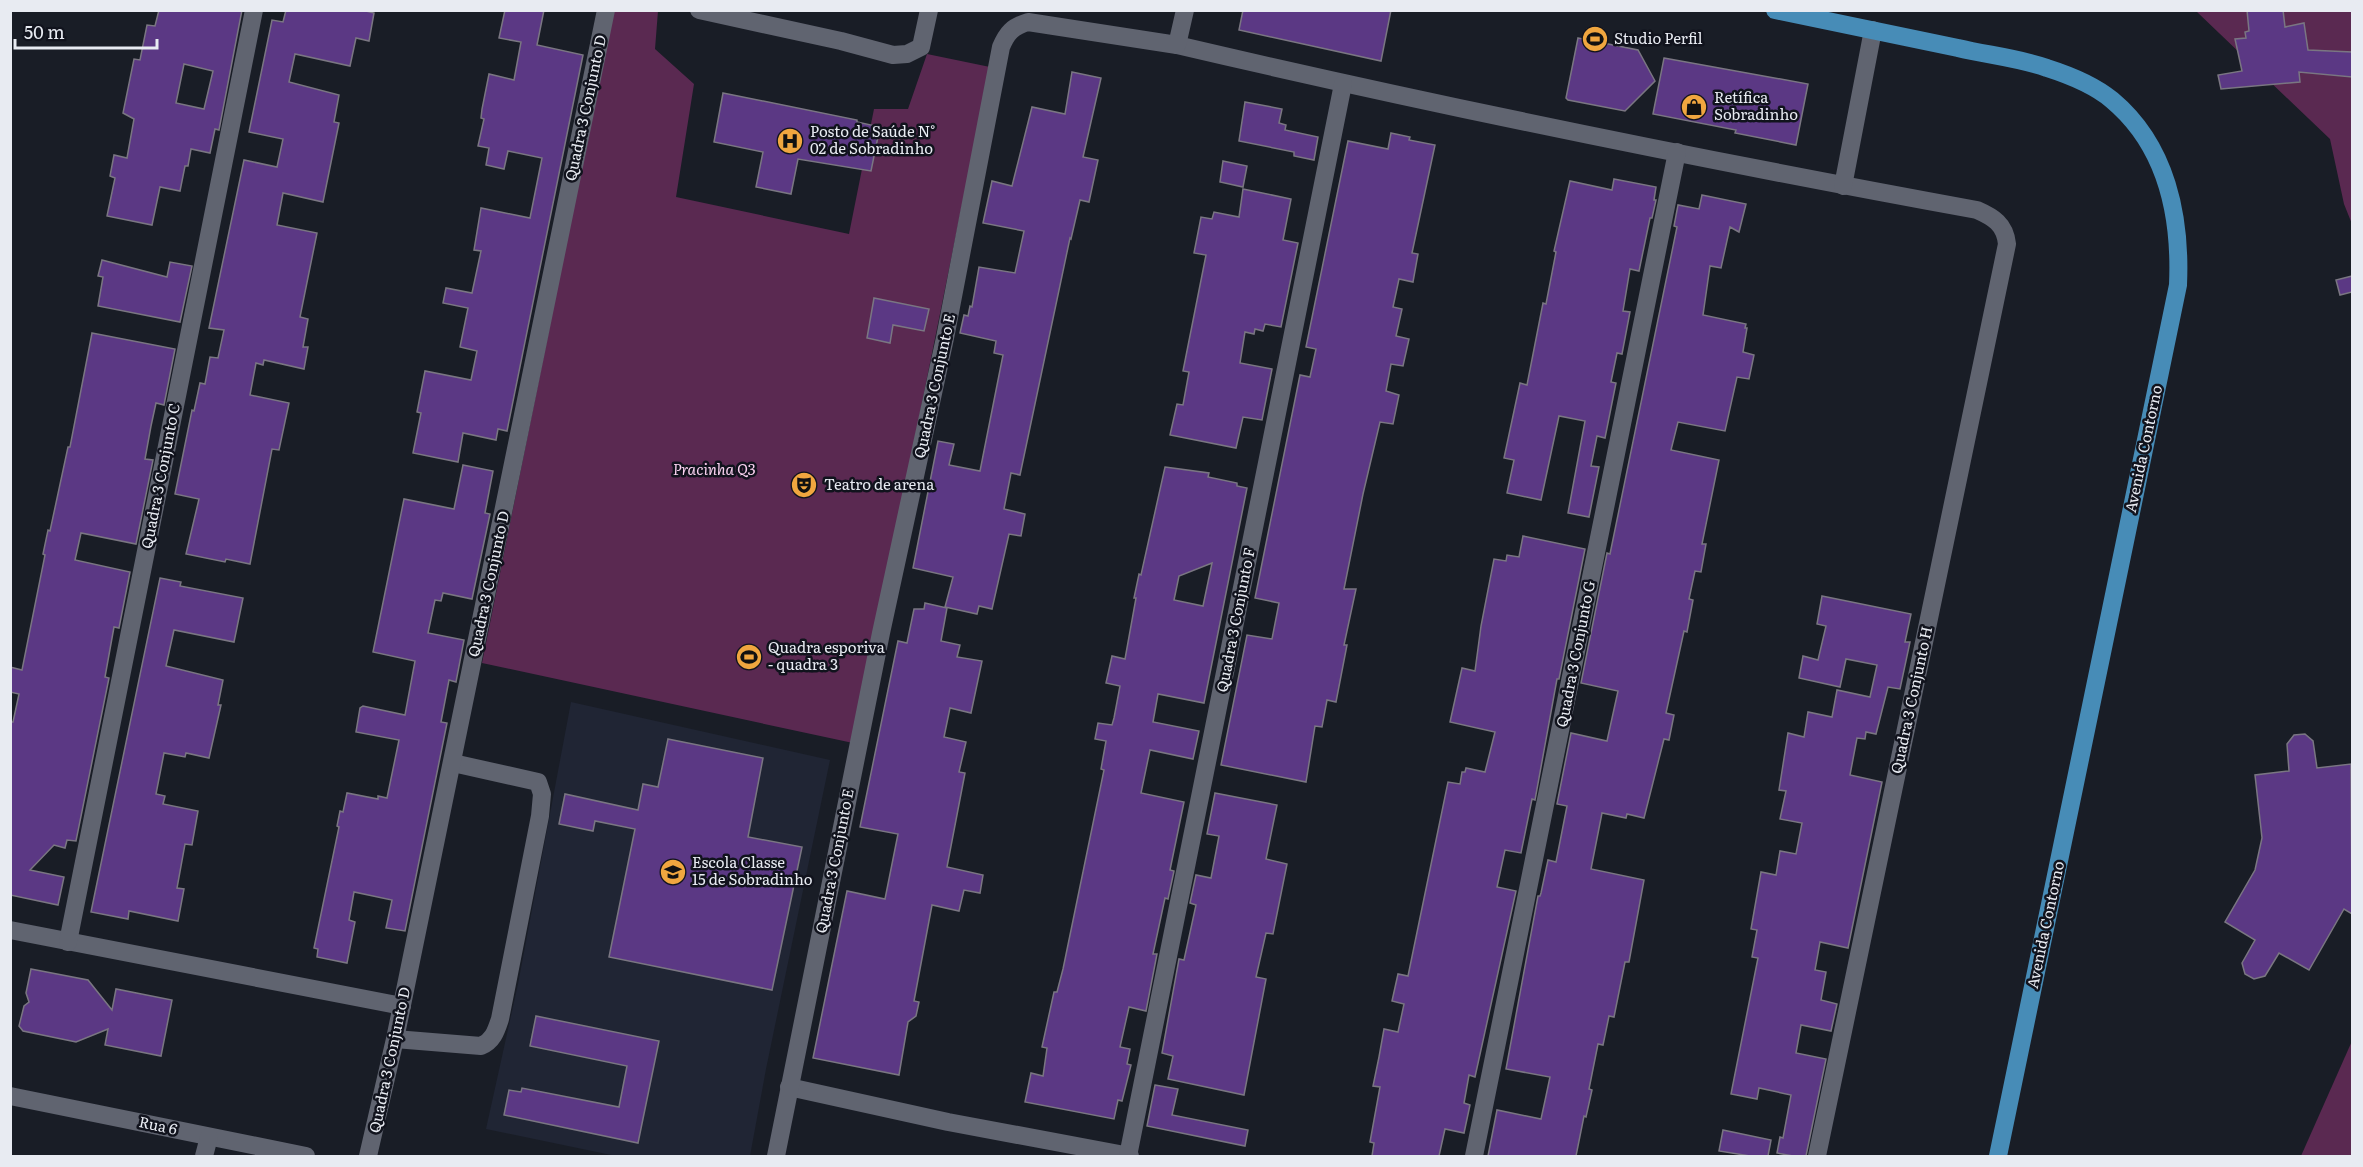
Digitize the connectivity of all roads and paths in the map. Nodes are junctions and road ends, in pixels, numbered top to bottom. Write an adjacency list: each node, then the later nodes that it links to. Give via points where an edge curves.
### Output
1 (254, 10): 15 (street, Quadra 3 Conjunto C)
2 (606, 10): 13 (street, Quadra 3 Conjunto D)
3 (699, 10): 4 (street, via 893,55 921,47)
4 (929, 10)
5 (1185, 10): 8 (street)
6 (1775, 10): 7 (main road, Avenida Contorno)
7 (1872, 30): 11 (street); 28 (main road, Avenida Contorno, via 2045,67 2111,98 2145,136 2164,176 2178,229 2178,285)
8 (1177, 45): 9 (street, Quadra 3 Conjunto E); 18 (street, Quadra 3 Conjunto E, via 1028,22 1014,27 1001,47 945,338)
9 (1343, 84): 10 (street, Quadra 3 Conjunto E); 25 (street, Quadra 3 Conjunto F)
10 (1677, 152): 11 (street, Quadra 3 Conjunto E); 26 (street, Quadra 3 Conjunto G)
11 (1843, 186): 12 (street, Quadra 3 Conjunto E, via 1977,210 1997,220)
12 (2007, 244): 27 (street, Quadra 3 Conjunto H)
13 (453, 763): 16 (street, Quadra 3 Conjunto D); 17 (street, via 538,782 542,794 500,1019 489,1043 481,1046)
14 (10, 930): 15 (street)
15 (68, 942): 16 (street)
16 (402, 1006): 17 (street, Quadra 3 Conjunto D)
17 (395, 1039): 23 (street, Quadra 3 Conjunto D)
18 (789, 1087): 24 (street, Quadra 3 Conjunto E); 25 (street)
19 (10, 1096): 20 (street, Rua 6)
20 (209, 1137): 21 (street); 22 (street, Rua 6)
21 (204, 1156)
22 (306, 1156)
23 (368, 1156)
24 (776, 1156)
25 (1129, 1156)
26 (1474, 1156)
27 (1817, 1156)
28 (1998, 1156)

